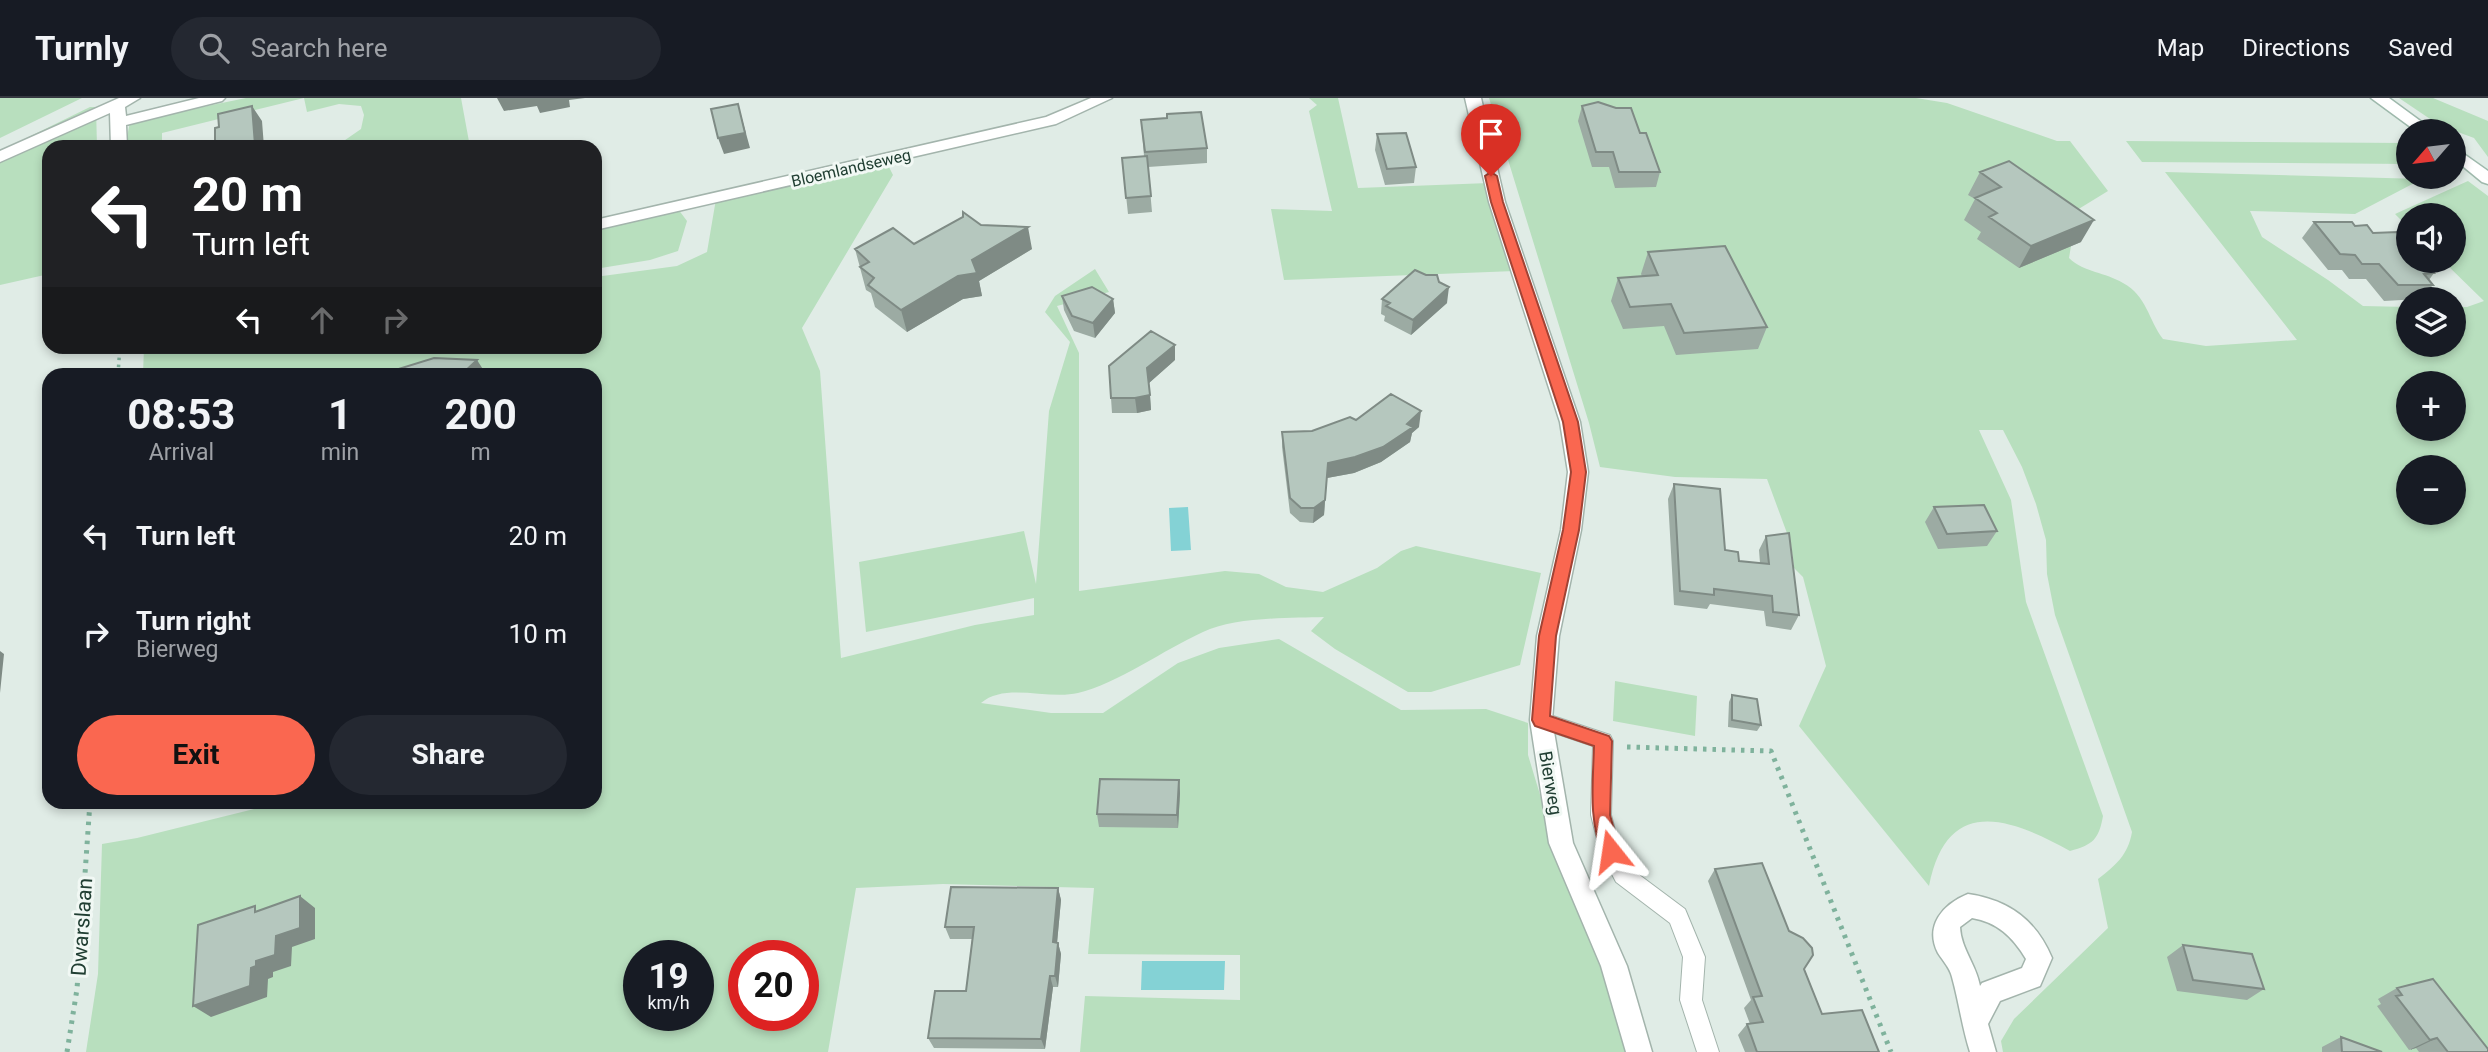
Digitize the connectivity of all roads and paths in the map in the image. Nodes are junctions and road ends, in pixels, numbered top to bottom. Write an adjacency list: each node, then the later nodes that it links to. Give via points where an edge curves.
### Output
1 (217, 98): 5 (street)
2 (1104, 98): 11 (street, Bloemlandseweg, via 1051,121)
3 (1473, 98): 12 (street, Bierweg, via 1497,202 1570,422 1578,472 1571,530 1548,636)
4 (2379, 98): 6 (street)
5 (120, 106): 7 (street); 8 (street)
6 (2409, 119)
7 (119, 140)
8 (0, 157)
9 (2466, 162): 10 (street)
10 (2488, 179)
11 (602, 223)
12 (1541, 720): 13 (lane, via 1603,741); 17 (street, Bierweg, via 1561,843 1614,966)
13 (1603, 747): 18 (lane, via 1601,815 1611,851 1623,875 1678,916 1694,957 1691,1000); 19 (path, via 1770,751)
14 (90, 809): 16 (path, Dwarslaan, via 77,989)
15 (1974, 1023): 15 (street, via 1964,970 1948,946 1947,922 1968,906 2012,919 2039,958 2031,977 1991,992); 20 (street)
16 (67, 1052)
17 (1639, 1052)
18 (1708, 1052)
19 (1891, 1052)
20 (1983, 1052)

